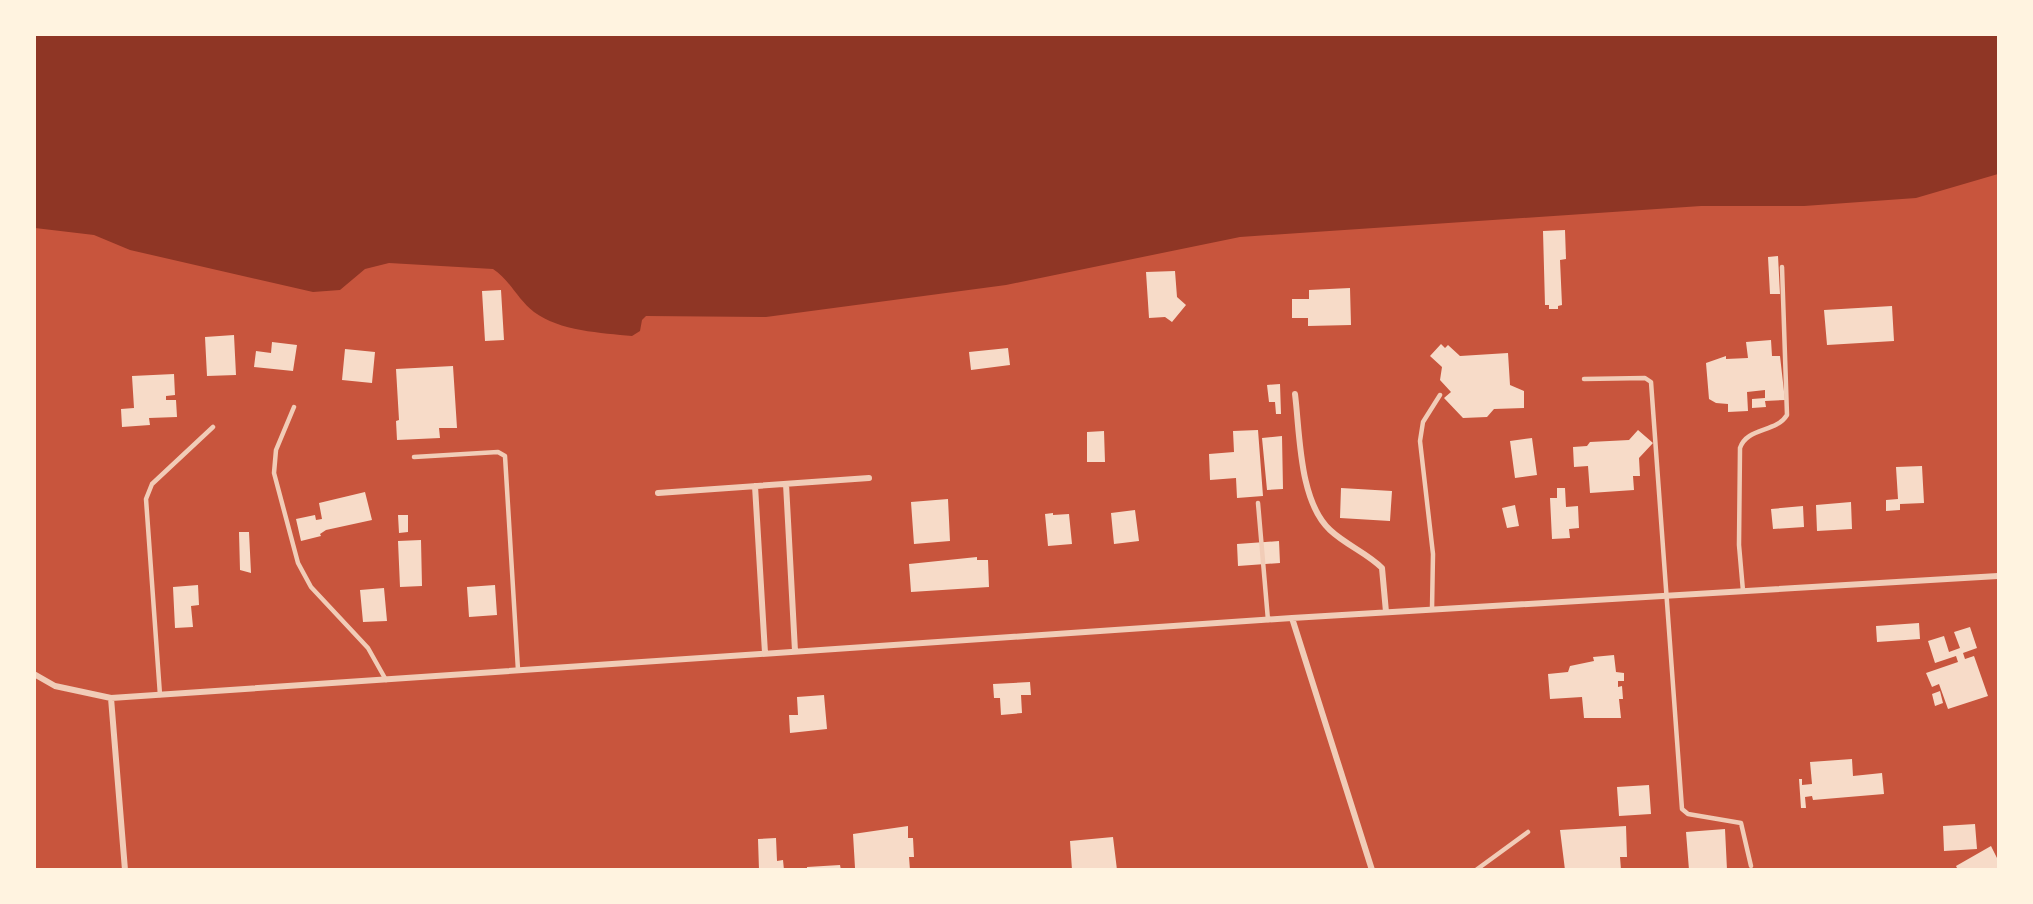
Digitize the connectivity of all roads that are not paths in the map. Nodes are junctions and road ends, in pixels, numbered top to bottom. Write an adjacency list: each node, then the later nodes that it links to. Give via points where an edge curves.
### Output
1 (1782, 267): 14 (lane, via 1787,415 1783,422 1743,440 1740,448 1739,545)
2 (1584, 379): 15 (lane, via 1645,378 1652,382)
3 (1295, 394): 17 (street, via 1308,492 1314,509 1338,537 1382,568)
4 (1440, 395): 16 (lane, via 1423,422 1420,441 1433,554)
5 (294, 407): 24 (lane, via 276,450 274,473 298,563 311,587 368,648)
6 (213, 427): 25 (lane, via 152,484 146,499)
7 (414, 457): 22 (lane, via 498,452 505,456)
8 (869, 478): 9 (street)
9 (786, 484): 10 (street); 20 (street)
10 (755, 486): 11 (street); 21 (street)
11 (658, 493)
12 (1258, 503): 19 (lane)
13 (1998, 576): 14 (street)
14 (1743, 591): 15 (street)
15 (1665, 596): 16 (street); 28 (lane, via 1683,811 1741,823)
16 (1432, 609): 17 (street)
17 (1386, 612): 18 (street)
18 (1292, 618): 19 (street); 30 (street)
19 (1268, 621): 20 (street)
20 (795, 651): 21 (street)
21 (765, 653): 22 (street)
22 (518, 670): 24 (street)
23 (34, 674): 26 (street, via 55,686)
24 (386, 680): 25 (street)
25 (160, 695): 26 (street)
26 (111, 698): 29 (street)
27 (1528, 832): 31 (lane)
28 (1751, 866)
29 (125, 870)
30 (1372, 870)
31 (1476, 870)

